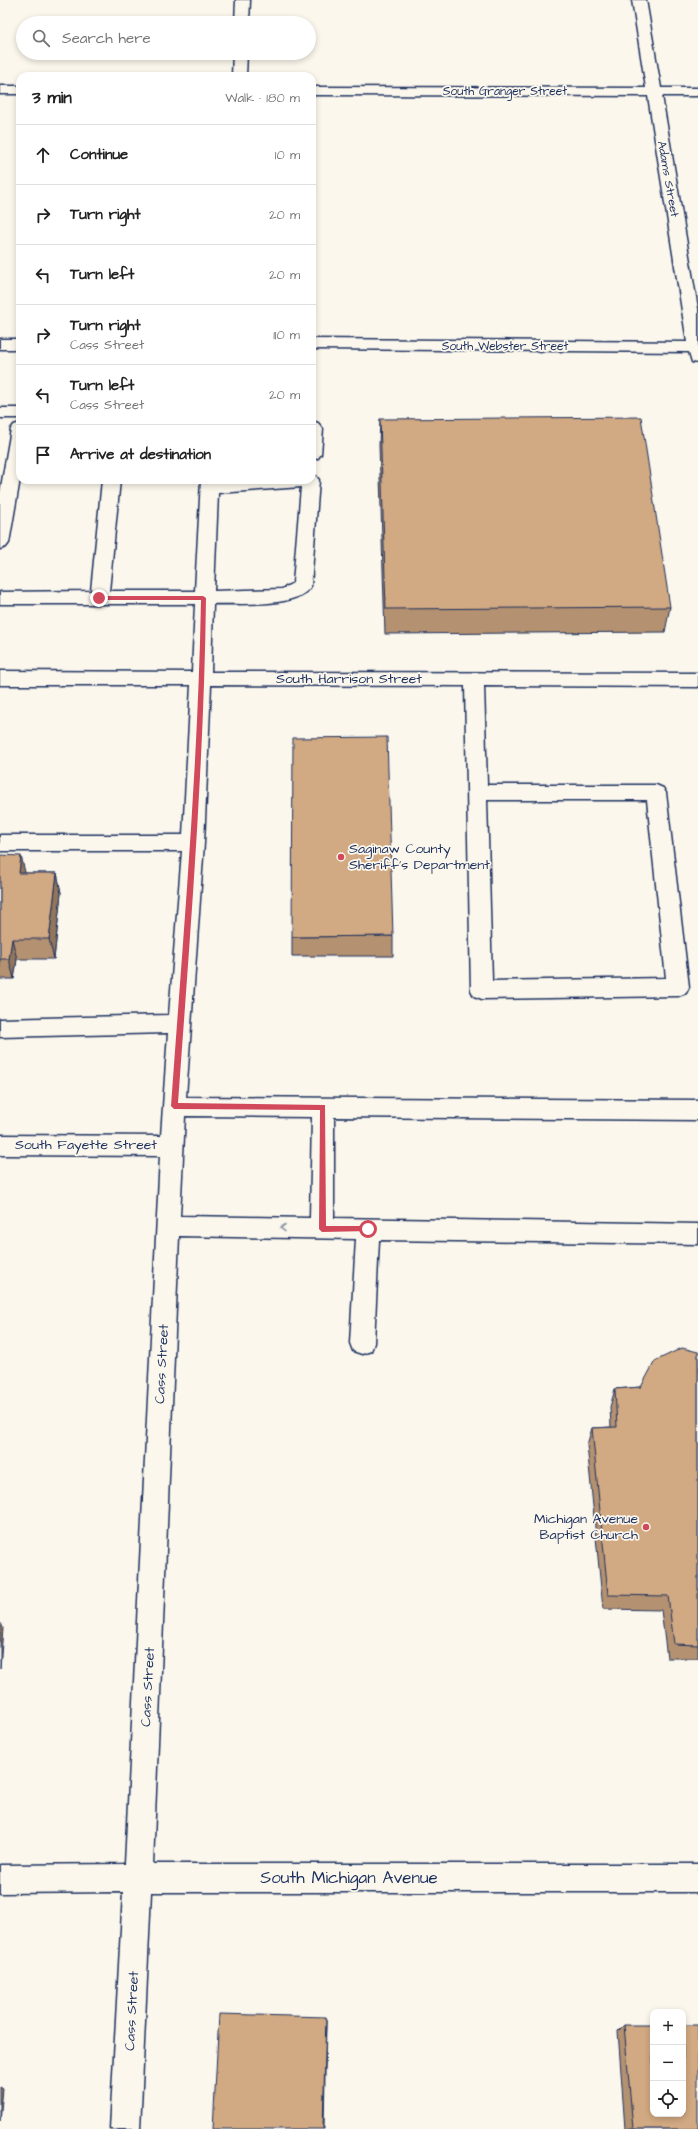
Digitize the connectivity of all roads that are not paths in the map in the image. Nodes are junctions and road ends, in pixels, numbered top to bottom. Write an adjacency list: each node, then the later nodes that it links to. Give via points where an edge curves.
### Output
1 (243, 0): 3 (street)
2 (639, 0): 9 (street, Adams Street)
3 (242, 16)
4 (240, 60): 5 (street)
5 (239, 72)
6 (0, 90): 7 (street)
7 (16, 90)
8 (316, 91): 9 (street, South Granger Street)
9 (654, 92): 10 (street, South Granger Street); 14 (street, Adams Street)
10 (698, 92)
11 (0, 344): 12 (street)
12 (16, 344)
13 (316, 344): 14 (street, South Webster Street)
14 (697, 351)
15 (0, 413): 16 (street)
16 (16, 413)
17 (16, 452): 21 (street)
18 (111, 484): 23 (street)
19 (210, 484): 24 (street, Cass Street)
20 (310, 484): 24 (street, via 302,586 285,595)
21 (0, 543)
22 (0, 598): 23 (street)
23 (99, 598): 24 (street)
24 (203, 598): 26 (street, Cass Street)
25 (0, 678): 26 (street, South Harrison Street)
26 (202, 679): 27 (street, South Harrison Street); 31 (street, Cass Street)
27 (474, 680): 28 (street, South Harrison Street); 29 (street)
28 (698, 680)
29 (477, 792): 29 (street, via 482,990 678,987 656,793)
30 (0, 843): 31 (street)
31 (194, 843): 32 (street, Cass Street)
32 (181, 1024): 33 (street); 34 (street, Cass Street)
33 (0, 1028)
34 (174, 1106): 35 (street); 38 (street, Cass Street)
35 (323, 1107): 36 (street); 40 (street)
36 (698, 1110)
37 (0, 1145): 38 (street, South Fayette Street)
38 (172, 1146): 39 (street, Cass Street)
39 (168, 1226): 40 (street, one-way to 39); 44 (street, Cass Street)
40 (322, 1229): 41 (street)
41 (368, 1229): 42 (street); 43 (street)
42 (698, 1234)
43 (362, 1343)
44 (140, 1878): 45 (street, South Michigan Avenue); 46 (street, South Michigan Avenue); 47 (street, Cass Street)
45 (698, 1878)
46 (0, 1879)
47 (125, 2129)

